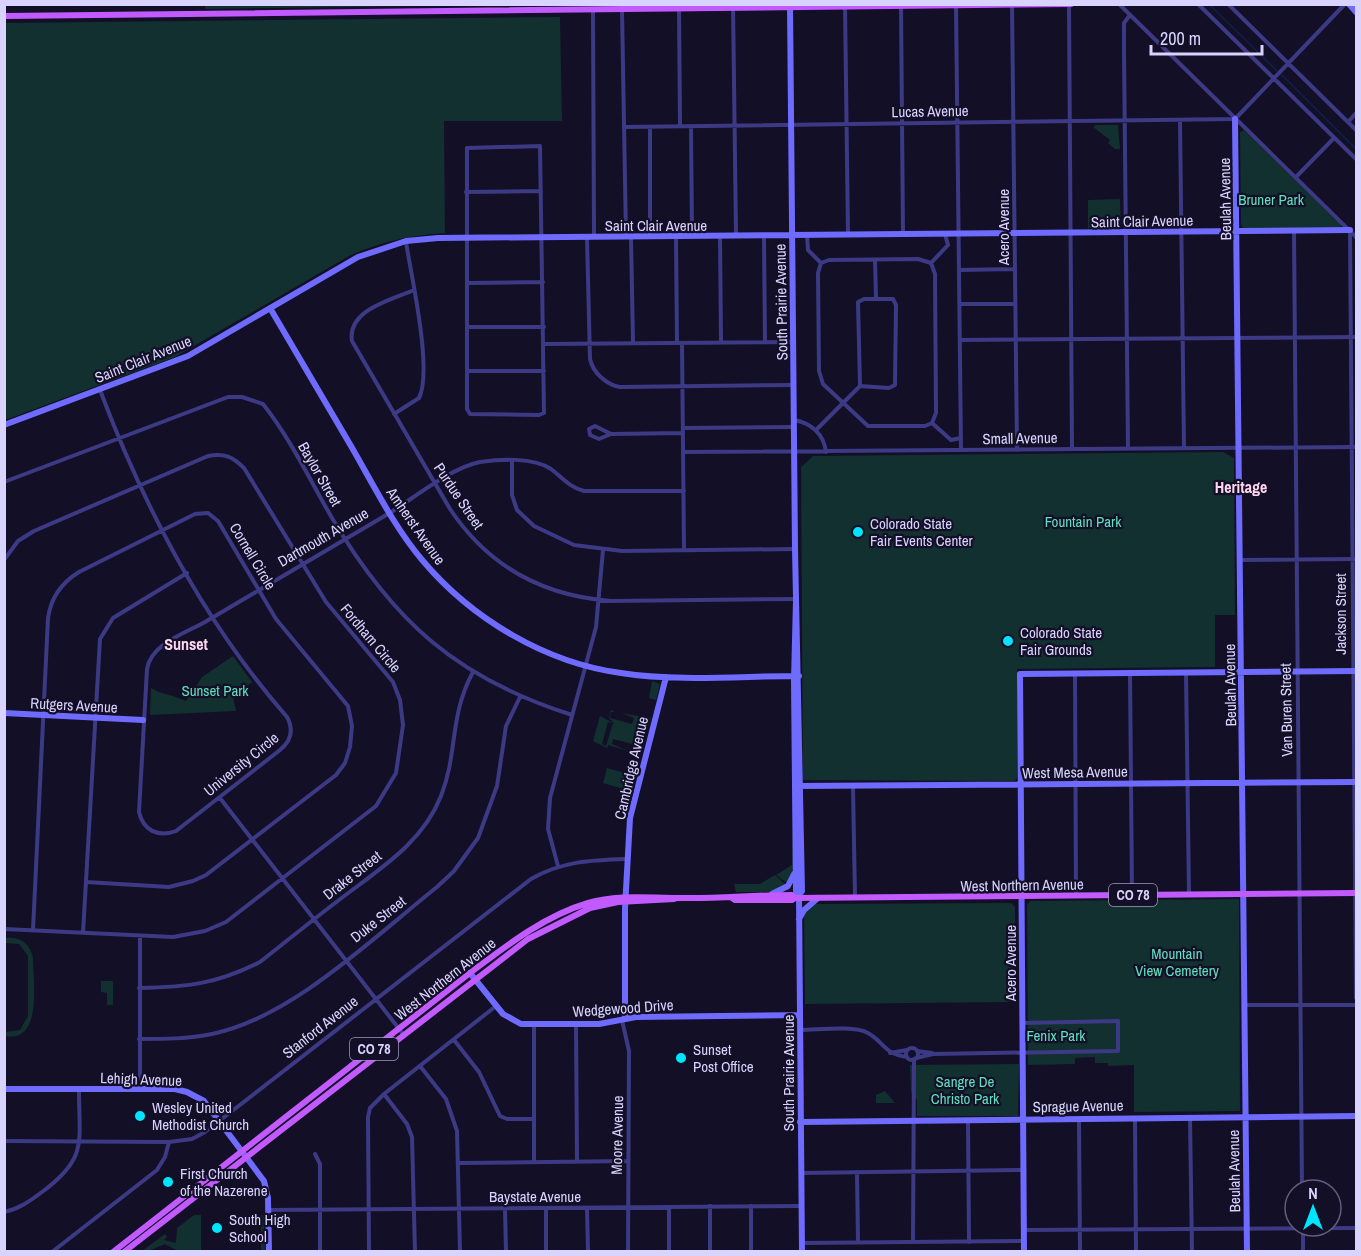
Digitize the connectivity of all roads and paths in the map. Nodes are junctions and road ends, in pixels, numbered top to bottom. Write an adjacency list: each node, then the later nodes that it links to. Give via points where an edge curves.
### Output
1 (1119, 4): 17 (street)
2 (1198, 4): 20 (street)
3 (1347, 4): 16 (street); 19 (street)
4 (901, 5): 5 (main road); 11 (main road); 28 (street)
5 (956, 5): 6 (main road); 29 (street)
6 (1012, 5): 7 (main road); 26 (street, Acero Avenue)
7 (1070, 5): 23 (street)
8 (1229, 5): 19 (street)
9 (733, 6): 10 (main road); 13 (main road); 34 (street)
10 (790, 6): 11 (main road); 30 (street, South Prairie Avenue)
11 (845, 6): 31 (street)
12 (566, 7): 14 (main road); 18 (main road)
13 (679, 7): 15 (main road); 32 (street)
14 (593, 10): 15 (main road); 60 (street)
15 (622, 10): 35 (street)
16 (1356, 12)
17 (1130, 15): 22 (street); 24 (street, via 1124,23)
18 (4, 16)
19 (1288, 63): 20 (street); 27 (street)
20 (1274, 77): 22 (street); 38 (street)
21 (1356, 113): 27 (street)
22 (1235, 119): 25 (street, Lucas Avenue); 40 (street); 44 (street, Beulah Avenue)
23 (1070, 121): 24 (street, Lucas Avenue); 26 (street, Lucas Avenue); 48 (street)
24 (1125, 121): 25 (street, Lucas Avenue); 46 (street)
25 (1180, 121): 47 (street)
26 (1014, 122): 29 (street, Lucas Avenue); 51 (street, Acero Avenue)
27 (1348, 122): 37 (street)
28 (902, 123): 29 (street, Lucas Avenue); 31 (street, Lucas Avenue); 53 (street)
29 (958, 123): 50 (street)
30 (791, 124): 31 (street, Lucas Avenue); 34 (street, Lucas Avenue); 57 (street, South Prairie Avenue)
31 (847, 124): 52 (street)
32 (680, 126): 33 (street, Lucas Avenue); 36 (street, Lucas Avenue)
33 (691, 126): 34 (street, Lucas Avenue); 64 (street)
34 (735, 126): 55 (street)
35 (624, 127): 36 (street, Lucas Avenue); 61 (street)
36 (650, 127): 62 (street)
37 (1356, 130)
38 (1335, 138): 39 (street); 40 (street)
39 (1356, 159)
40 (1296, 177): 43 (street)
41 (542, 191): 42 (street); 42 (street, via 540,146 467,148); 66 (street)
42 (466, 192): 65 (street)
43 (1350, 230): 45 (street, Saint Clair Avenue); 59 (street); 86 (street, Jackson Street)
44 (1237, 231): 45 (street, Saint Clair Avenue); 47 (street, Saint Clair Avenue); 84 (street, Beulah Avenue)
45 (1294, 231): 85 (street, Van Buren Street)
46 (1126, 232): 47 (street, Saint Clair Avenue); 48 (street, Saint Clair Avenue); 88 (street)
47 (1182, 232): 89 (street)
48 (1070, 233): 51 (street, Saint Clair Avenue); 90 (street)
49 (945, 234): 50 (street, Saint Clair Avenue); 53 (street, Saint Clair Avenue); 68 (street)
50 (959, 234): 51 (street, Saint Clair Avenue); 69 (street)
51 (1015, 234): 73 (street, Acero Avenue)
52 (848, 235): 53 (street, Saint Clair Avenue); 58 (street, Saint Clair Avenue)
53 (903, 235)
54 (720, 236): 55 (street, Saint Clair Avenue); 64 (street, Saint Clair Avenue); 93 (street)
55 (736, 236): 56 (street, Saint Clair Avenue)
56 (764, 236): 57 (street, Saint Clair Avenue); 94 (street)
57 (792, 236): 58 (street, Saint Clair Avenue); 95 (street, South Prairie Avenue)
58 (807, 236): 71 (street, via 808,250)
59 (1356, 236)
60 (591, 237): 61 (street, Saint Clair Avenue); 66 (street, Saint Clair Avenue); 99 (street)
61 (629, 237): 62 (street, Saint Clair Avenue); 96 (street)
62 (651, 237): 63 (street, Saint Clair Avenue)
63 (676, 237): 64 (street, Saint Clair Avenue); 97 (street)
64 (692, 237)
65 (467, 238): 66 (street, Saint Clair Avenue); 67 (street, Saint Clair Avenue); 76 (street)
66 (542, 238): 75 (street)
67 (406, 241): 77 (street); 81 (street, Saint Clair Avenue, via 358,257)
68 (948, 245): 69 (street); 72 (street)
69 (959, 247): 74 (street)
70 (875, 260): 71 (street); 72 (street, via 918,259); 78 (street)
71 (821, 263): 106 (street, via 819,375)
72 (931, 263): 108 (street, via 935,274)
73 (1015, 269): 74 (street); 80 (street, Acero Avenue)
74 (959, 270): 79 (street)
75 (543, 282): 76 (street); 83 (street)
76 (467, 283): 82 (street)
77 (414, 290): 107 (street, via 422,390 415,402); 107 (street, Purdue Street, via 359,316 351,331 354,347)
78 (876, 299): 104 (street, via 861,299 857,305); 104 (street, via 891,298 896,303 897,383 890,388)
79 (960, 304): 80 (street); 91 (street)
80 (1015, 304): 92 (street, Acero Avenue)
81 (270, 308): 105 (street, Saint Clair Avenue, via 188,356); 135 (street, Amherst Avenue)
82 (466, 327): 83 (street); 100 (street)
83 (544, 327): 98 (street)
84 (1238, 337): 85 (street); 89 (street); 121 (street, Beulah Avenue)
85 (1294, 337): 86 (street); 117 (street, Van Buren Street)
86 (1350, 337): 87 (street); 118 (street, Jackson Street)
87 (1356, 337)
88 (1126, 338): 89 (street); 90 (street); 123 (street)
89 (1183, 338): 120 (street)
90 (1071, 339): 92 (street); 122 (street)
91 (960, 340): 92 (street); 114 (street)
92 (1016, 340): 126 (street, Acero Avenue)
93 (721, 342): 94 (street); 97 (street)
94 (765, 342): 95 (street)
95 (793, 342): 102 (street, South Prairie Avenue)
96 (633, 343): 97 (street); 99 (street)
97 (680, 343): 103 (street)
98 (544, 344): 99 (street); 101 (street)
99 (589, 344): 103 (street, via 591,364 610,384)
100 (467, 371): 101 (street); 101 (street, via 470,414 539,415 544,413)
101 (544, 371)
102 (794, 385): 103 (street); 109 (street, South Prairie Avenue)
103 (683, 386): 112 (street)
104 (860, 386): 106 (street)
105 (100, 390): 110 (street, Saint Clair Avenue); 115 (street)
106 (842, 404): 108 (street, via 868,426); 111 (street)
107 (394, 414): 132 (street, Purdue Street)
108 (933, 423): 116 (street)
109 (794, 424): 111 (street); 112 (street); 128 (street, South Prairie Avenue)
110 (4, 425)
111 (816, 430): 129 (street)
112 (683, 431): 113 (street); 127 (street)
113 (612, 434): 113 (street, via 595,426 589,429 596,438)
114 (961, 438): 116 (street); 125 (street)
115 (119, 439): 131 (street, Baylor Street); 133 (street); 137 (street, Baylor Street, via 228,397 263,404)
116 (951, 440): 124 (street)
117 (1295, 447): 118 (street, Small Avenue); 121 (street, Small Avenue); 141 (street, Van Buren Street)
118 (1351, 447): 119 (street, Small Avenue); 142 (street, Jackson Street)
119 (1356, 447)
120 (1184, 448): 121 (street, Small Avenue); 123 (street, Small Avenue)
121 (1239, 448): 144 (street, Beulah Avenue)
122 (1072, 449): 123 (street, Small Avenue); 126 (street, Small Avenue)
123 (1128, 449)
124 (948, 450): 125 (street, Small Avenue); 129 (street, Small Avenue)
125 (961, 450): 126 (street, Small Avenue)
126 (1017, 450)
127 (683, 452): 128 (street, Small Avenue); 134 (street)
128 (794, 452): 129 (street, Small Avenue); 138 (street, South Prairie Avenue)
129 (826, 452)
130 (512, 461): 132 (street, Dartmouth Avenue, via 470,465); 134 (street, Dartmouth Avenue, via 545,466 570,486 585,491); 139 (street, via 512,495 524,518 559,539)
131 (4, 482)
132 (435, 484): 135 (street, Dartmouth Avenue); 149 (street, Purdue Street, via 466,532 506,568 546,589)
133 (138, 486): 136 (street); 143 (street, Fordham Circle, via 27,535); 145 (street, Fordham Circle, via 208,456 233,457 244,468)
134 (684, 491): 140 (street)
135 (390, 513): 137 (street, Dartmouth Avenue); 151 (street, Amherst Avenue, via 422,561 455,595 516,637)
136 (162, 531): 146 (street); 147 (street, Cornell Circle, via 199,512 212,514); 163 (street, Cornell Circle, via 79,572 57,590 48,618)
137 (344, 538): 145 (street, Dartmouth Avenue); 154 (street, Baylor Street, via 385,597 410,624)
138 (795, 549): 140 (street); 148 (street, South Prairie Avenue)
139 (603, 550): 140 (street); 149 (street)
140 (684, 550)
141 (1297, 559): 142 (street); 144 (street); 152 (street, Van Buren Street)
142 (1354, 559): 153 (street, Jackson Street)
143 (4, 560)
144 (1241, 560): 156 (street, Beulah Avenue)
145 (302, 564): 147 (street, Dartmouth Avenue); 181 (street, Fordham Circle, via 336,615 393,682 403,725 398,766 381,800)
146 (187, 573): 150 (street); 165 (street, via 122,612 105,627 98,646)
147 (258, 590): 150 (street, Dartmouth Avenue); 177 (street, Cornell Circle, via 292,641 344,700 352,726 348,756 341,769)
148 (796, 599): 149 (street, Purdue Street); 159 (street, South Prairie Avenue)
149 (598, 600): 151 (street, via 596,627)
150 (214, 616): 166 (street, University Circle, via 151,656); 176 (street, University Circle, via 239,659 291,727 285,747)
151 (584, 665): 160 (street, Amherst Avenue); 164 (street)
152 (1298, 671): 153 (street); 156 (street); 167 (street, Van Buren Street)
153 (1354, 671): 168 (street, Jackson Street)
154 (473, 672): 161 (street, Baylor Street); 196 (street, Drake Street, via 456,713 445,786 426,824 399,854)
155 (1186, 672): 156 (street); 158 (street); 169 (street)
156 (1242, 672): 170 (street, Beulah Avenue)
157 (1075, 673): 158 (street); 171 (street); 173 (street, Acero Avenue, via 1020,674)
158 (1130, 673): 172 (street)
159 (796, 676): 160 (street, Amherst Avenue); 174 (street, South Prairie Avenue)
160 (666, 677): 178 (street, Cambridge Avenue, via 632,807)
161 (520, 697): 164 (street, Baylor Street); 202 (street, Duke Street, via 502,739 492,803 478,838 437,887)
162 (4, 713): 163 (street, Rutgers Avenue)
163 (43, 715): 165 (street, Rutgers Avenue); 199 (street, Cornell Circle)
164 (572, 715): 179 (street, via 548,810 549,836)
165 (94, 718): 166 (street, Rutgers Avenue); 182 (street)
166 (143, 720): 176 (street, University Circle, via 139,812 145,826 159,834 170,833)
167 (1299, 782): 168 (street, West Mesa Avenue); 170 (street, West Mesa Avenue); 186 (street, Van Buren Street)
168 (1356, 782): 183 (street, Jackson Street)
169 (1188, 783): 170 (street, West Mesa Avenue); 172 (street, West Mesa Avenue); 184 (street)
170 (1243, 783): 185 (street, Beulah Avenue)
171 (1077, 784): 172 (street, West Mesa Avenue); 173 (street, West Mesa Avenue); 189 (street)
172 (1132, 784): 188 (street)
173 (1021, 785): 175 (street, West Mesa Avenue); 191 (street, Acero Avenue)
174 (797, 786): 175 (street, West Mesa Avenue); 180 (street, South Prairie Avenue); 190 (street, South Prairie Avenue, via 802,891)
175 (854, 787): 194 (street)
176 (220, 798): 177 (street)
177 (253, 839): 181 (street); 182 (street, Cornell Circle, via 206,875 182,885)
178 (628, 859): 179 (street, Stanford Avenue); 195 (street, Cambridge Avenue)
179 (558, 866): 207 (street, Stanford Avenue, via 531,879)
180 (795, 871): 187 (street, via 788,886); 190 (street, South Prairie Avenue)
181 (284, 879): 196 (street); 201 (street, Fordham Circle, via 238,914 205,931 173,937)
182 (86, 882): 200 (street)
183 (1356, 893): 186 (main road, West Northern Avenue / CO 78); 203 (street, Jackson Street)
184 (1188, 894): 185 (main road, West Northern Avenue / CO 78); 188 (main road, West Northern Avenue / CO 78)
185 (1244, 894): 186 (main road, West Northern Avenue / CO 78); 208 (street, Beulah Avenue)
186 (1299, 894): 209 (street, Van Buren Street)
187 (770, 895): 190 (main road, West Northern Avenue / CO 78); 192 (main road, West Northern Avenue / CO 78)
188 (1132, 895): 189 (main road, West Northern Avenue / CO 78)
189 (1076, 896): 191 (main road, West Northern Avenue / CO 78)
190 (798, 897): 192 (main road, West Northern Avenue / CO 78); 193 (main road, West Northern Avenue / CO 78); 197 (street, South Prairie Avenue)
191 (1022, 897): 194 (main road, West Northern Avenue / CO 78); 214 (street, Acero Avenue)
192 (732, 898): 195 (main road, West Northern Avenue / CO 78)
193 (818, 898): 194 (main road, West Northern Avenue / CO 78); 197 (street)
194 (855, 898)
195 (626, 899): 204 (main road, West Northern Avenue / CO 78, via 569,916); 213 (street, Moore Avenue)
196 (315, 919): 202 (street); 205 (street, Drake Street, via 260,962 238,973 187,987)
197 (799, 920): 212 (street, South Prairie Avenue)
198 (4, 929): 199 (street, Fordham Circle)
199 (33, 930): 200 (street, Fordham Circle)
200 (83, 933): 201 (street, Fordham Circle)
201 (140, 936): 205 (street)
202 (346, 959): 207 (street); 219 (street, Duke Street, via 286,1005 239,1026 187,1038)
203 (1356, 967): 206 (street, Jackson Street)
204 (472, 976): 211 (street, Wedgewood Drive); 218 (main road, West Northern Avenue / CO 78)
205 (139, 988): 219 (street)
206 (1356, 998)
207 (376, 999): 218 (street); 242 (street, Stanford Avenue)
208 (1245, 1005): 209 (street); 234 (street, Beulah Avenue)
209 (1300, 1005): 210 (street); 235 (street, Van Buren Street)
210 (1356, 1005)
211 (496, 1006): 216 (street, Wedgewood Drive, via 515,1023); 220 (street)
212 (800, 1015): 213 (street, Wedgewood Drive); 217 (street, South Prairie Avenue)
213 (624, 1019): 215 (street, Wedgewood Drive); 250 (street, Moore Avenue, via 629,1051)
214 (1022, 1023): 224 (street, Acero Avenue); 224 (street, via 1118,1021 1119,1051)
215 (576, 1024): 216 (street, Wedgewood Drive); 249 (street)
216 (534, 1025): 237 (street)
217 (800, 1030): 223 (street, via 858,1030 868,1033); 243 (street, South Prairie Avenue)
218 (401, 1031): 247 (main road, West Northern Avenue / CO 78)
219 (139, 1039): 230 (street)
220 (454, 1040): 227 (street); 237 (street, via 479,1072 500,1116)
221 (907, 1050): 222 (street); 223 (street); 226 (street)
222 (917, 1051): 225 (street); 226 (street)
223 (889, 1053): 226 (street)
224 (1022, 1053): 225 (street); 239 (street, Acero Avenue)
225 (933, 1054): 226 (street)
226 (911, 1058): 241 (street)
227 (420, 1066): 231 (street); 252 (street, via 452,1113)
228 (4, 1089): 229 (street, Lehigh Avenue)
229 (79, 1089): 230 (street, Lehigh Avenue); 245 (street)
230 (140, 1089): 242 (street, Lehigh Avenue, via 187,1092 204,1101)
231 (384, 1094): 265 (street, via 370,1108 368,1117); 266 (street, via 412,1137)
232 (1356, 1116): 235 (street, Sprague Avenue)
233 (1190, 1117): 234 (street, Sprague Avenue); 236 (street, Sprague Avenue); 274 (street)
234 (1245, 1117): 235 (street, Sprague Avenue); 275 (street, Beulah Avenue)
235 (1302, 1117): 258 (street, Van Buren Street)
236 (1135, 1118): 240 (street, Sprague Avenue); 278 (street)
237 (534, 1119): 251 (street)
238 (968, 1119): 239 (street, Sprague Avenue); 241 (street, Sprague Avenue); 254 (street)
239 (1023, 1119): 240 (street, Sprague Avenue); 253 (street, Acero Avenue)
240 (1079, 1119): 277 (street)
241 (912, 1120): 243 (street, Sprague Avenue); 256 (street)
242 (219, 1121): 246 (street, Stanford Avenue, via 192,1139); 247 (street, Lehigh Avenue)
243 (800, 1122): 257 (street, South Prairie Avenue)
244 (4, 1141): 245 (street, Stanford Avenue)
245 (79, 1142): 246 (street, Stanford Avenue); 272 (street, via 76,1160 65,1175 24,1205)
246 (169, 1142): 284 (street, via 157,1170)
247 (245, 1154): 270 (street, Lehigh Avenue, via 264,1181); 285 (main road, West Northern Avenue / CO 78); 286 (main road, West Northern Avenue / CO 78)
248 (315, 1154): 271 (street, via 320,1164)
249 (577, 1161): 250 (street); 251 (street)
250 (628, 1161): 262 (street, Moore Avenue)
251 (534, 1162): 252 (street)
252 (460, 1163): 267 (street)
253 (1024, 1170): 254 (street); 276 (street, Acero Avenue)
254 (969, 1171): 256 (street); 282 (street)
255 (857, 1172): 256 (street); 257 (street); 280 (street)
256 (912, 1172): 281 (street)
257 (801, 1173): 261 (street, South Prairie Avenue)
258 (1302, 1178)
259 (710, 1206): 260 (street, Baystate Avenue); 263 (street, Baystate Avenue); 297 (street)
260 (751, 1206): 261 (street, Baystate Avenue); 298 (street)
261 (801, 1206): 283 (street, South Prairie Avenue)
262 (627, 1207): 263 (street, Baystate Avenue); 264 (street, Baystate Avenue); 295 (street, Moore Avenue)
263 (669, 1207): 296 (street)
264 (587, 1208): 269 (street, Baystate Avenue); 294 (street)
265 (369, 1209): 266 (street, Baystate Avenue); 271 (street, Baystate Avenue); 289 (street)
266 (415, 1209): 267 (street, Baystate Avenue); 290 (street)
267 (459, 1209): 268 (street, Baystate Avenue); 291 (street)
268 (505, 1209): 269 (street, Baystate Avenue); 292 (street)
269 (546, 1209): 293 (street)
270 (269, 1210): 271 (street, Baystate Avenue); 287 (street, Lehigh Avenue)
271 (320, 1210): 288 (street)
272 (4, 1212)
273 (1283, 1228): 275 (street)
274 (1192, 1229): 275 (street); 278 (street); 303 (street)
275 (1246, 1229): 304 (street, Beulah Avenue)
276 (1024, 1230): 277 (street); 279 (street, Acero Avenue)
277 (1080, 1230): 278 (street); 301 (street)
278 (1135, 1230): 302 (street)
279 (1024, 1241): 282 (street); 300 (street, Acero Avenue)
280 (858, 1242): 281 (street); 283 (street)
281 (913, 1242): 282 (street)
282 (969, 1242)
283 (802, 1243): 299 (street, South Prairie Avenue)
284 (52, 1251)
285 (114, 1251)
286 (124, 1251)
287 (269, 1251)
288 (320, 1251)
289 (369, 1251)
290 (415, 1251)
291 (460, 1251)
292 (506, 1251)
293 (546, 1251)
294 (588, 1251)
295 (628, 1251)
296 (669, 1251)
297 (710, 1251)
298 (751, 1251)
299 (802, 1251)
300 (1024, 1251)
301 (1080, 1251)
302 (1136, 1251)
303 (1192, 1251)
304 (1247, 1251)

